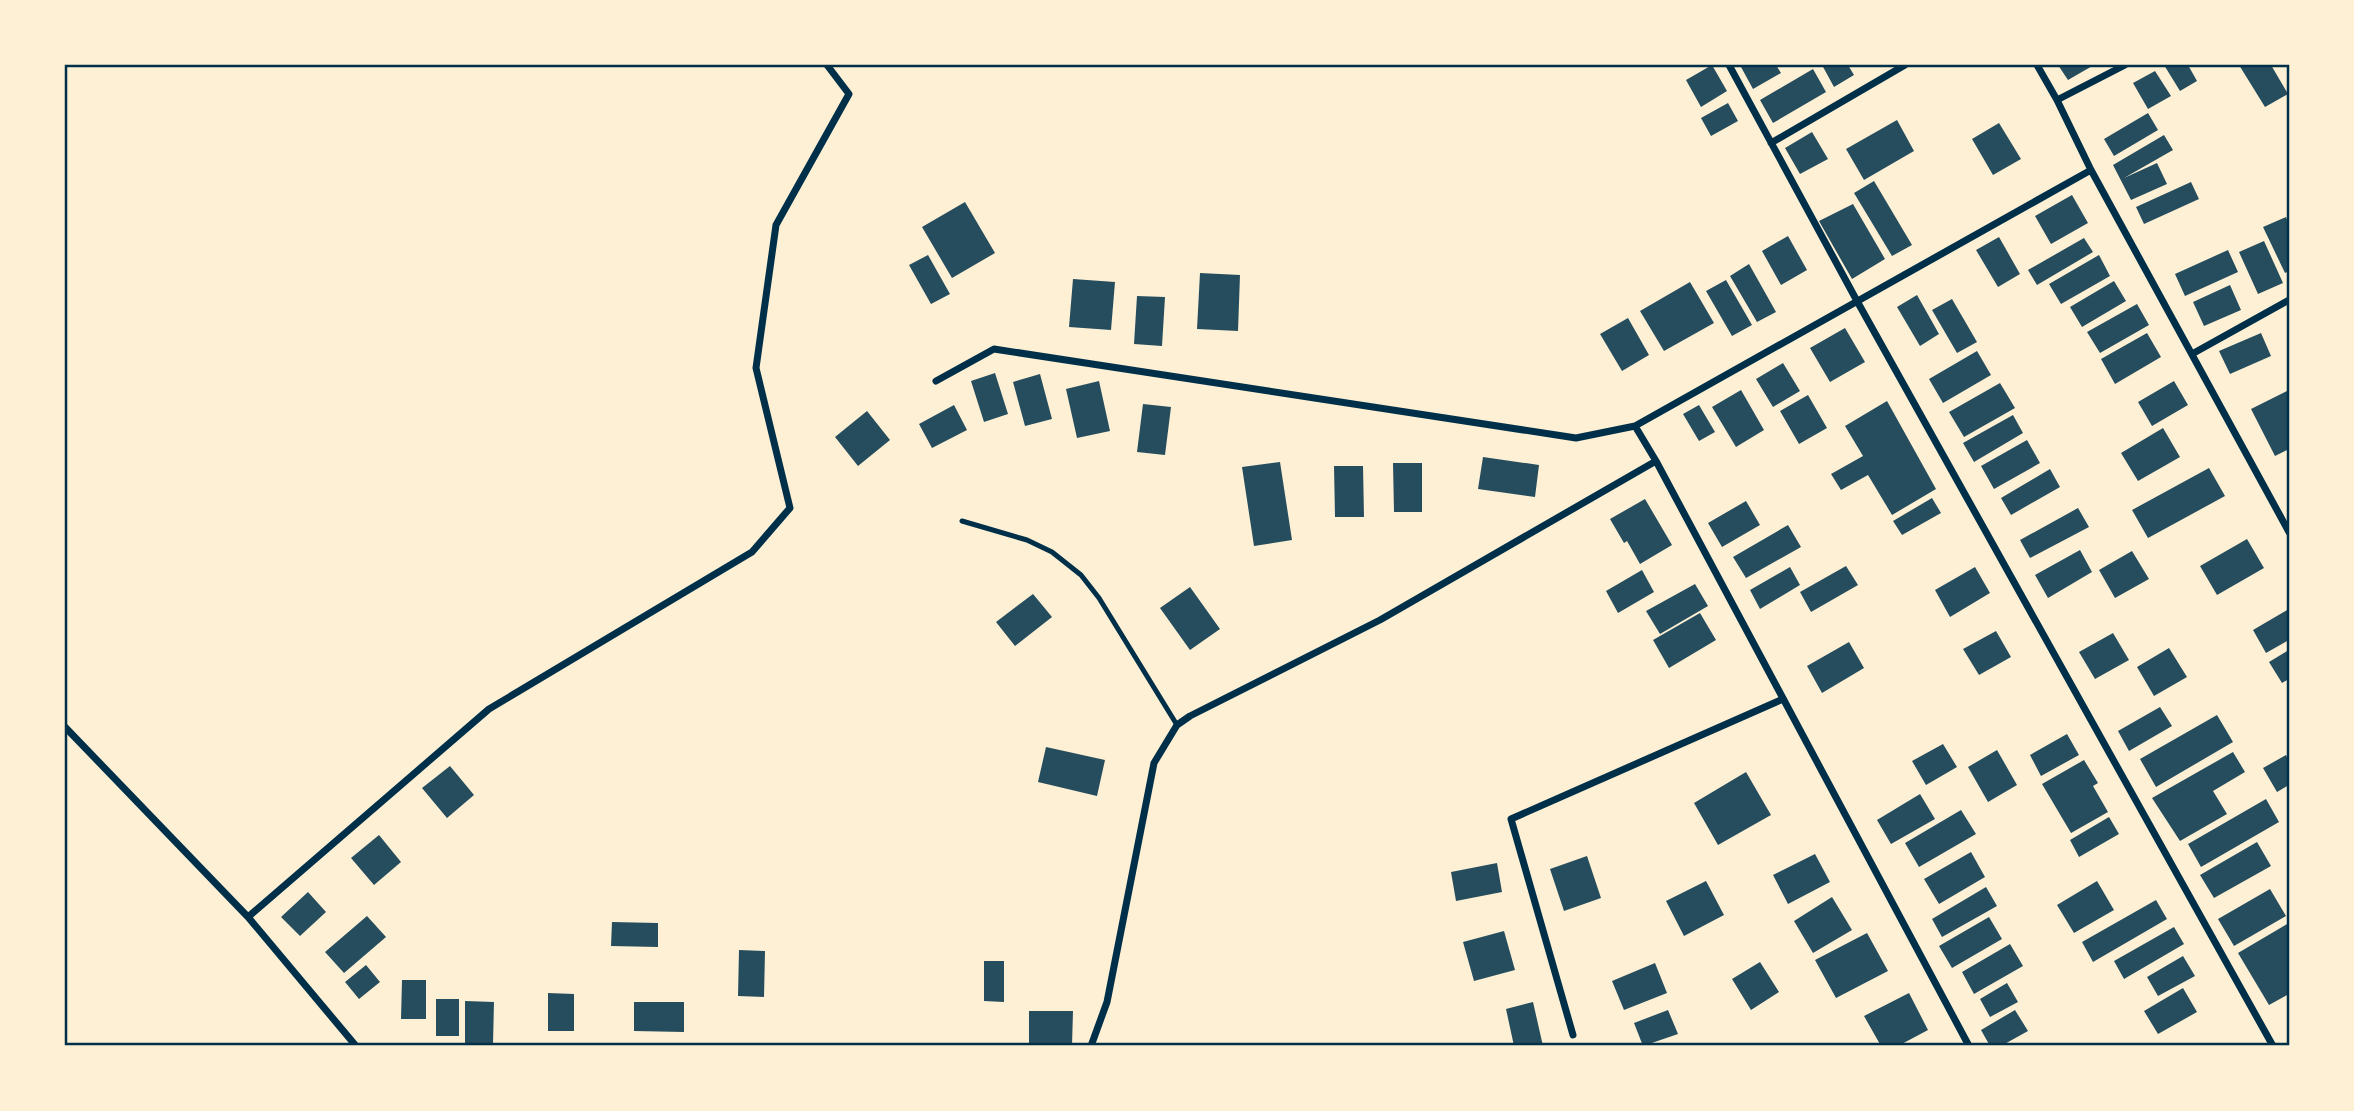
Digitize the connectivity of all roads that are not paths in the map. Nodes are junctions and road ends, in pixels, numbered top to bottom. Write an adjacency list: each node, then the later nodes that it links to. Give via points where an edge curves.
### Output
1 (827, 65): 20 (street, via 849,94 776,225 756,368 790,508 752,552 489,709)
2 (1729, 65): 7 (street)
3 (1905, 65): 7 (street)
4 (2037, 65): 6 (street)
5 (2125, 65): 6 (street)
6 (2057, 100): 8 (street)
7 (1771, 143): 10 (street)
8 (2091, 170): 10 (street); 11 (street)
9 (2289, 300): 11 (street)
10 (1857, 301): 13 (street); 25 (street)
11 (2192, 354): 16 (street)
12 (936, 381): 13 (street, via 994,349 1576,438)
13 (1635, 426): 14 (street)
14 (1656, 461): 17 (street); 18 (street, via 1380,620)
15 (962, 521): 18 (lane, via 1027,540 1052,552 1081,575)
16 (2289, 531)
17 (1783, 699): 21 (street, via 1511,818); 24 (street)
18 (1177, 725): 23 (street, via 1154,763 1107,1002)
19 (65, 727): 20 (street)
20 (248, 917): 22 (street)
21 (1573, 1035)
22 (356, 1046)
23 (1091, 1046)
24 (1969, 1046)
25 (2273, 1046)

